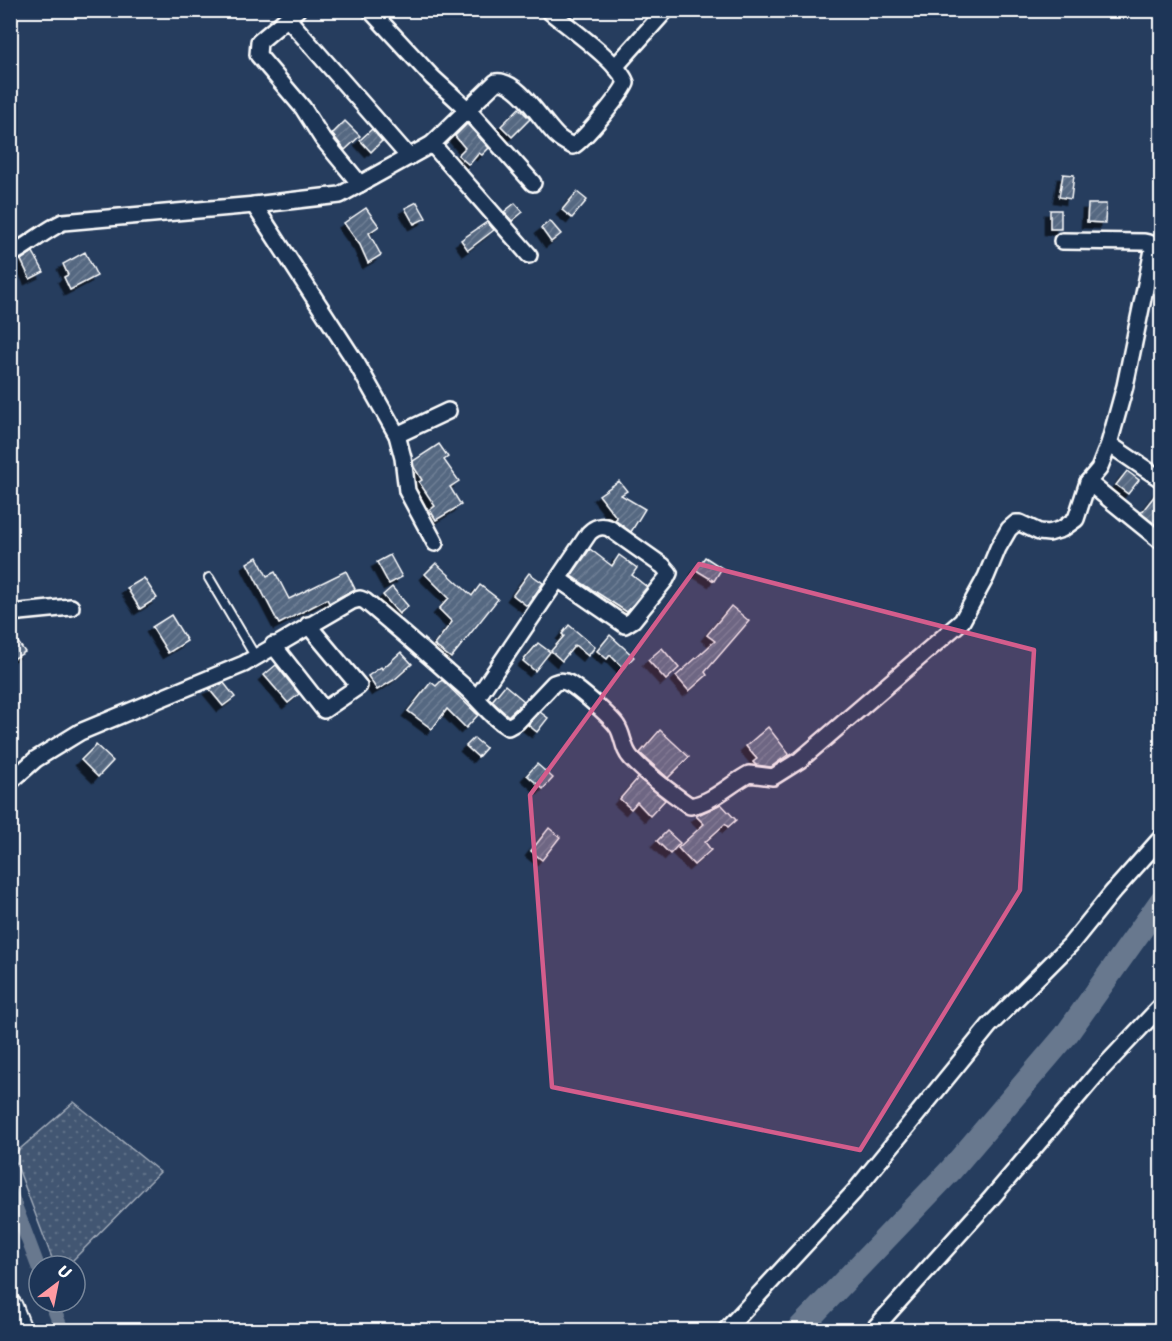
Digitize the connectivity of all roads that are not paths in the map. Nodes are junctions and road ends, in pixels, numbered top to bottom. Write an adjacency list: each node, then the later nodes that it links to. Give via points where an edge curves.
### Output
1 (370, 10): 6 (street)
2 (548, 10): 5 (street)
3 (666, 10): 5 (street)
4 (293, 15): 8 (street); 10 (street, via 259,42 258,55)
5 (615, 67): 6 (street, via 625,78 625,86 573,146 555,134 509,84 496,82)
6 (467, 109): 7 (street); 9 (street)
7 (432, 144): 8 (street); 15 (street)
8 (409, 157): 10 (street)
9 (532, 183)
10 (360, 184): 11 (street, via 340,195)
11 (254, 206): 14 (street, via 63,222); 17 (street, via 357,364)
12 (1062, 241): 13 (street, via 1144,242)
13 (1159, 247): 18 (street, via 1153,250)
14 (10, 255)
15 (529, 255)
16 (448, 411): 17 (street)
17 (397, 435): 22 (street, via 407,491)
18 (1109, 444): 19 (street); 20 (street, via 1099,469)
19 (1161, 480)
20 (1088, 482): 21 (street); 30 (street, via 1076,519 1062,529 1039,532 1016,523 1009,529 963,621 800,760 773,777 749,774 699,805 690,806 632,759 615,724 566,682 554,682 510,727 499,722)
21 (1161, 542)
22 (435, 543)
23 (209, 578): 29 (lane)
24 (558, 579): 24 (street, via 625,625 669,573 602,526 589,533); 30 (street)
25 (71, 607): 26 (street)
26 (10, 613)
27 (308, 626): 28 (street); 28 (street, via 359,686 324,710); 30 (street, via 360,599)
28 (273, 645): 29 (street)
29 (255, 656): 31 (street, via 80,732 36,759)
30 (477, 698)
31 (10, 782)
32 (1161, 837): 36 (street, via 1070,945 989,1026 854,1192)
33 (1161, 1005): 37 (street)
34 (10, 1307): 35 (main road)
35 (19, 1330)
36 (726, 1330)
37 (873, 1330)

